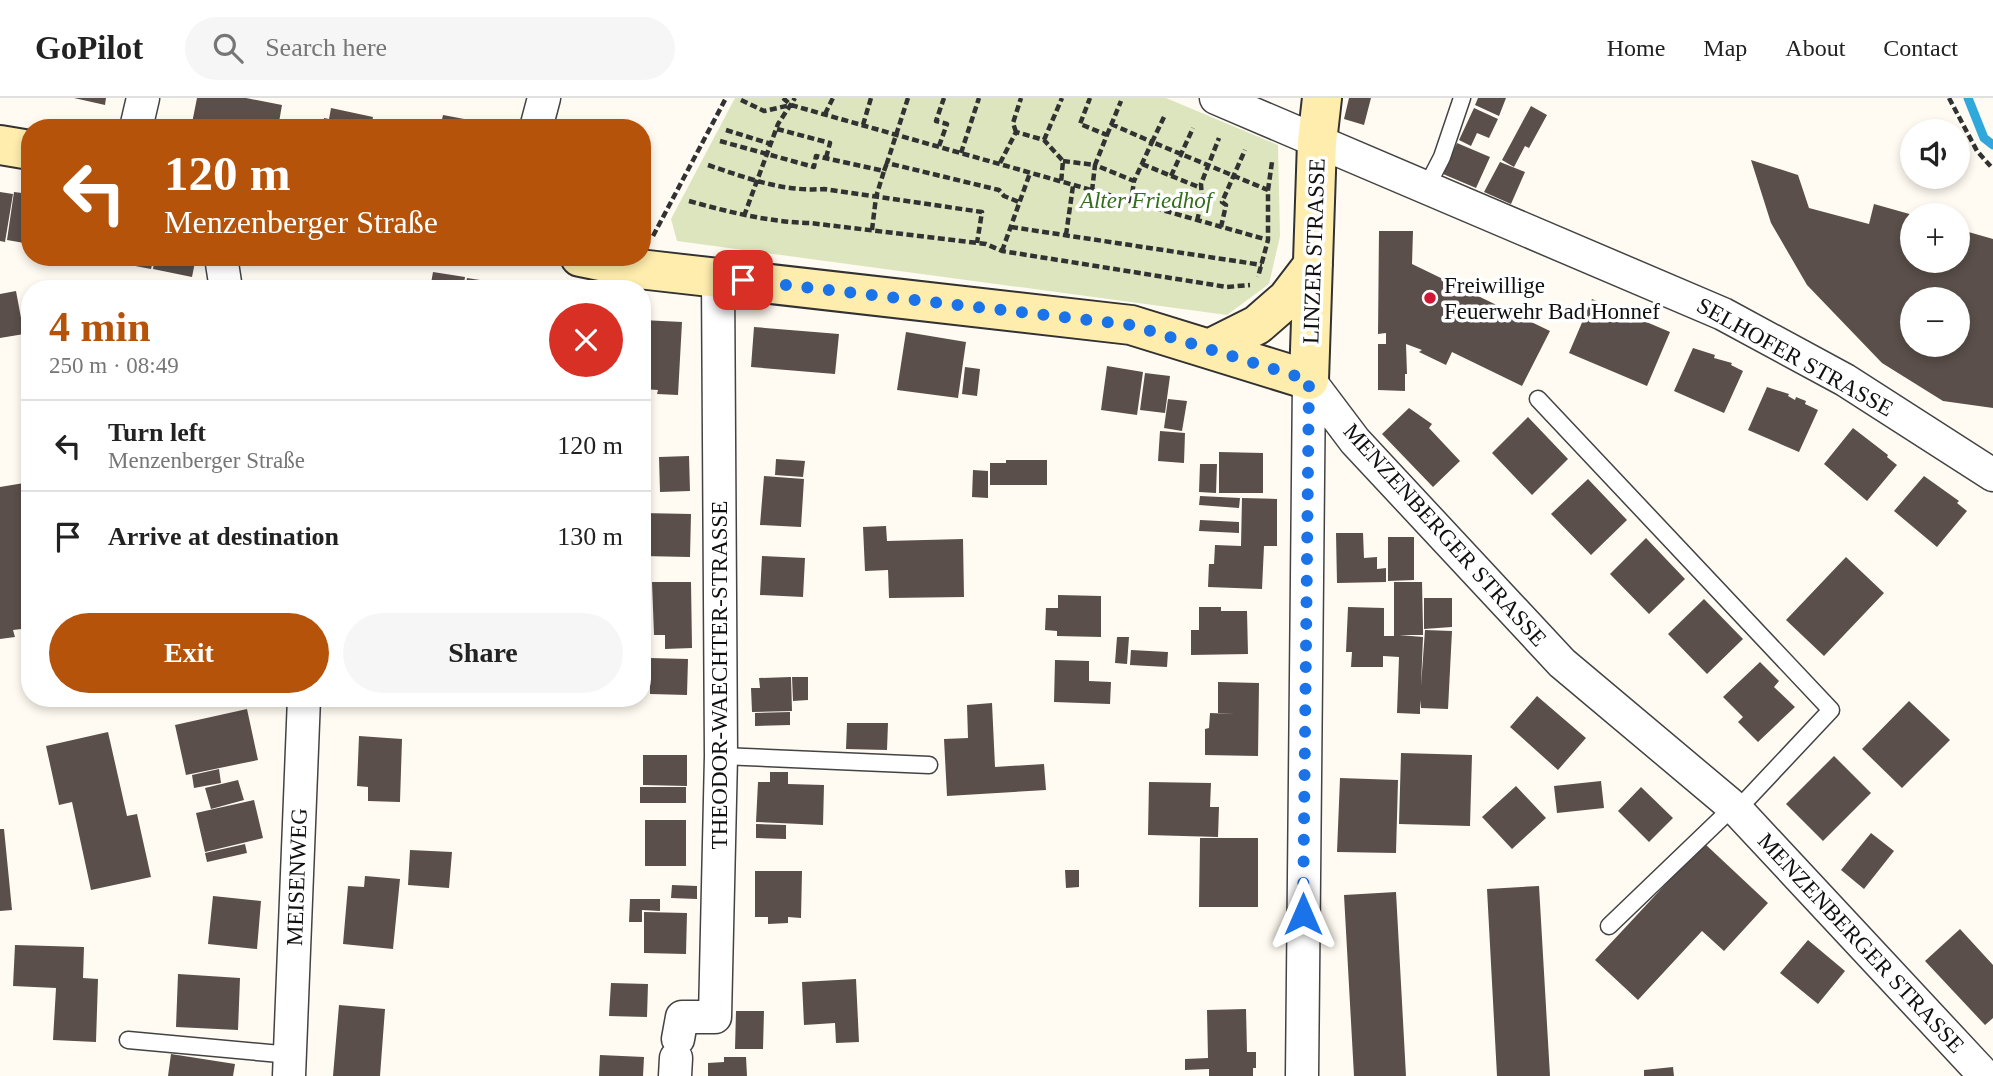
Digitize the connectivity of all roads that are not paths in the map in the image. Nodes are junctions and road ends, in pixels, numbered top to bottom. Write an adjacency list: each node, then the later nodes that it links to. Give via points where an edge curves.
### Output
1 (143, 98): 6 (street)
2 (544, 98): 7 (street)
3 (1216, 98): 8 (street, SELHOFER STRASSE)
4 (1322, 98): 8 (main road, LINZER STRASSE)
5 (1462, 98): 11 (lane)
6 (138, 119)
7 (539, 119)
8 (1317, 142): 11 (street, SELHOFER STRASSE); 12 (main road, LINZER STRASSE)
9 (0, 145): 10 (main road)
10 (21, 148)
11 (1426, 188): 18 (street, SELHOFER STRASSE, via 1723,314 1845,380)
12 (1313, 265): 15 (main road, via 1287,299 1257,325); 16 (main road, LINZER STRASSE)
13 (624, 266): 14 (main road)
14 (718, 277): 15 (main road, via 1131,325); 20 (street, THEODOR-WAECHTER-STRASSE)
15 (1209, 349): 16 (main road)
16 (1309, 380): 22 (street, MENZENBERGER STRASSE, via 1363,450 1562,663); 28 (street, LINZER STRASSE)
17 (1538, 399): 22 (lane, via 1831,710)
18 (1993, 475)
19 (304, 707): 26 (street, MEISENWEG)
20 (720, 756): 21 (lane); 25 (street, THEODOR-WAECHTER-STRASSE, via 715,1017 682,1017)
21 (929, 765)
22 (1735, 809): 23 (lane); 29 (street, MENZENBERGER STRASSE)
23 (1609, 926)
24 (128, 1041): 26 (lane, MEISENWEG)
25 (676, 1058)
26 (290, 1066)
27 (1993, 1069): 29 (street)
28 (1302, 1076)
29 (1986, 1076)

